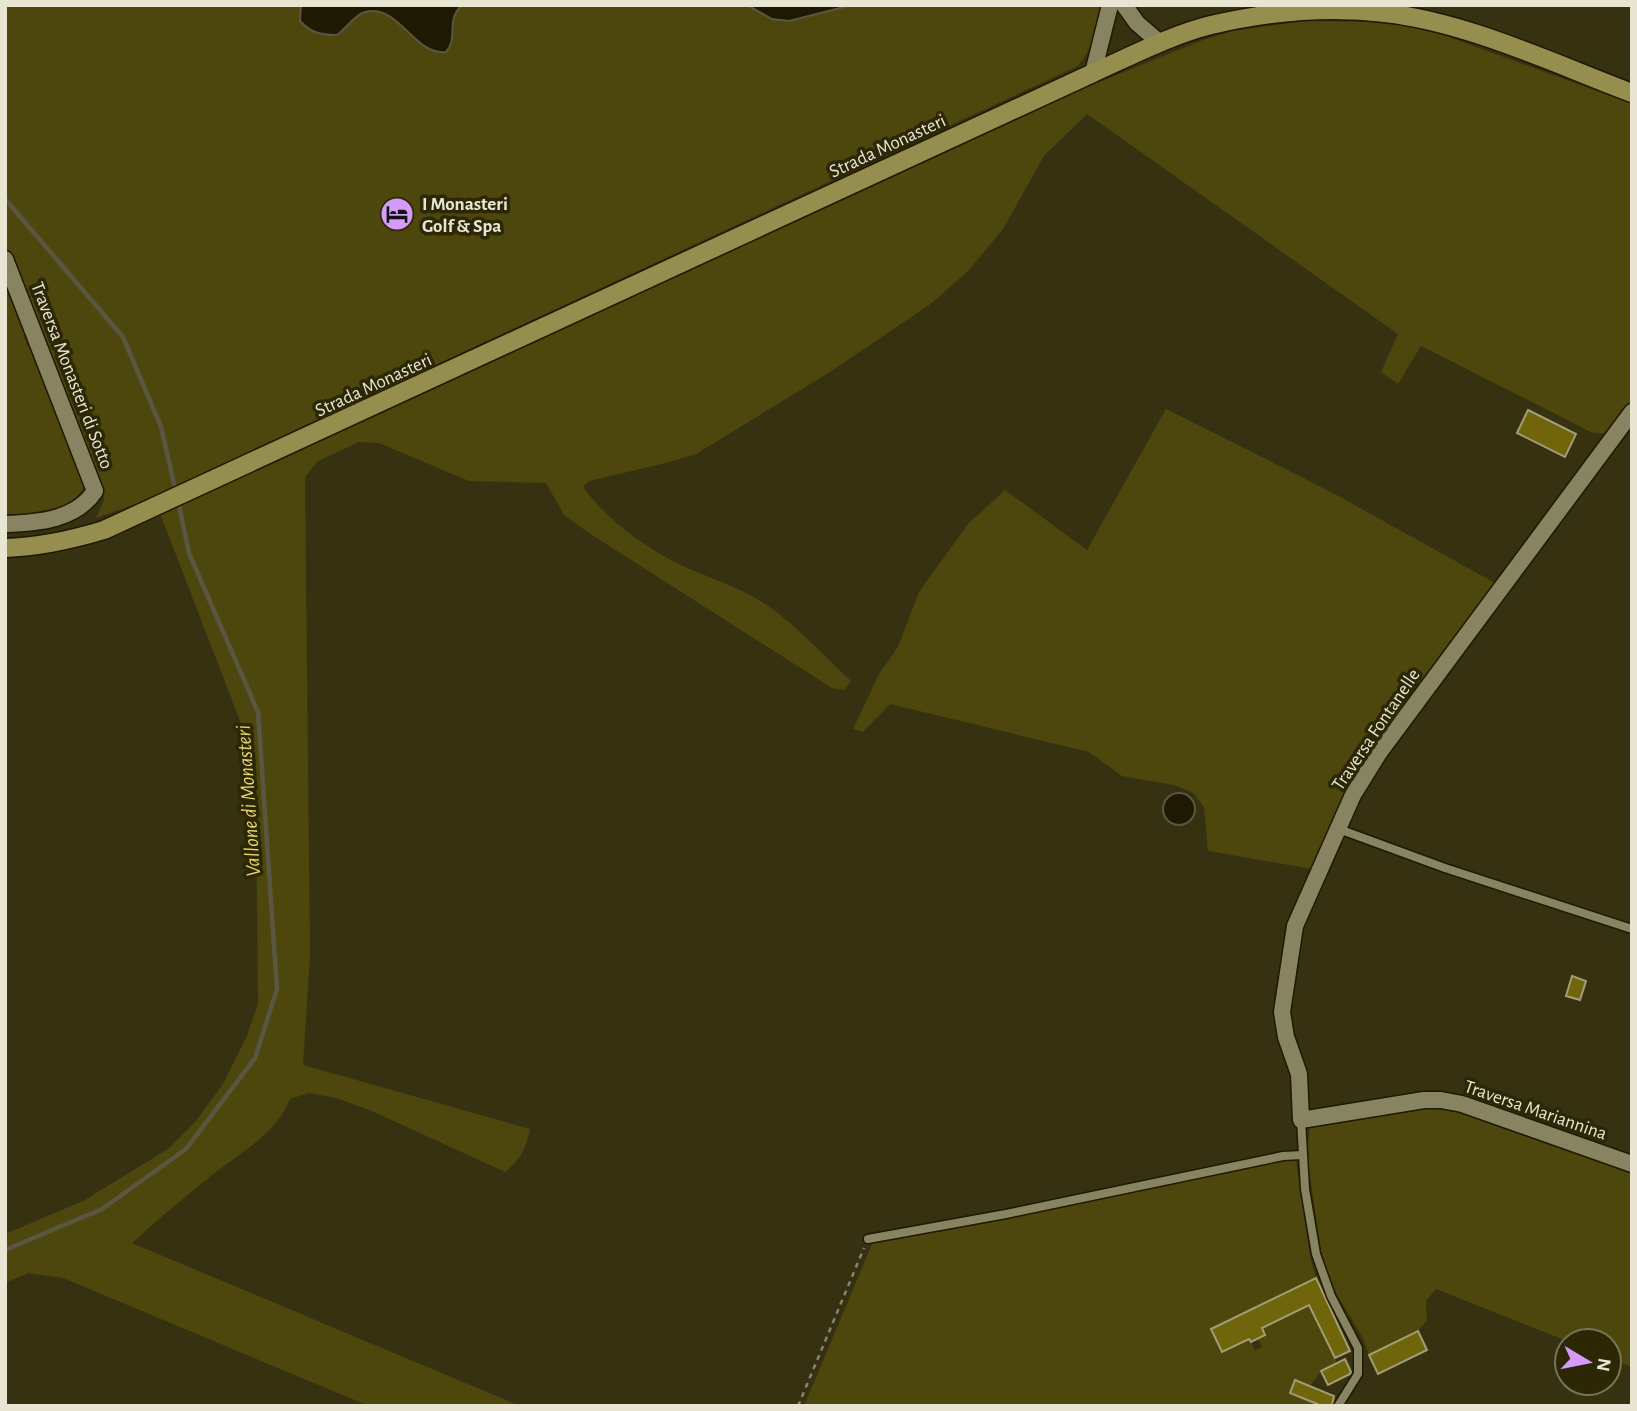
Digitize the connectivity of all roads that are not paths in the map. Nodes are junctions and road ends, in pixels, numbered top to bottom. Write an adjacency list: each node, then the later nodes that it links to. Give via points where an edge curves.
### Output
1 (1110, 5): 4 (street)
2 (1129, 7): 3 (street, via 1136,23)
3 (1160, 43): 4 (main road, Strada Monasteri); 5 (main road, Strada Monasteri, via 1209,26 1266,15 1384,13 1474,34)
4 (1093, 73): 9 (main road, Strada Monasteri, via 104,530 67,541)
5 (1632, 93)
6 (5, 259): 8 (street, Traversa Monasteri di Sotto, via 95,491 74,513 29,524)
7 (1632, 412): 10 (street, Traversa Fontanelle, via 1378,753)
8 (5, 524)
9 (5, 548)
10 (1336, 828): 11 (lane); 12 (street, Traversa Fontanelle, via 1295,926 1282,1012 1299,1074)
11 (1632, 929)
12 (1301, 1120): 13 (lane); 14 (street, Traversa Mariannina, via 1441,1100)
13 (1302, 1155): 15 (lane); 16 (lane, via 1316,1254 1358,1348 1358,1374)
14 (1632, 1164)
15 (869, 1239)
16 (1338, 1406)

